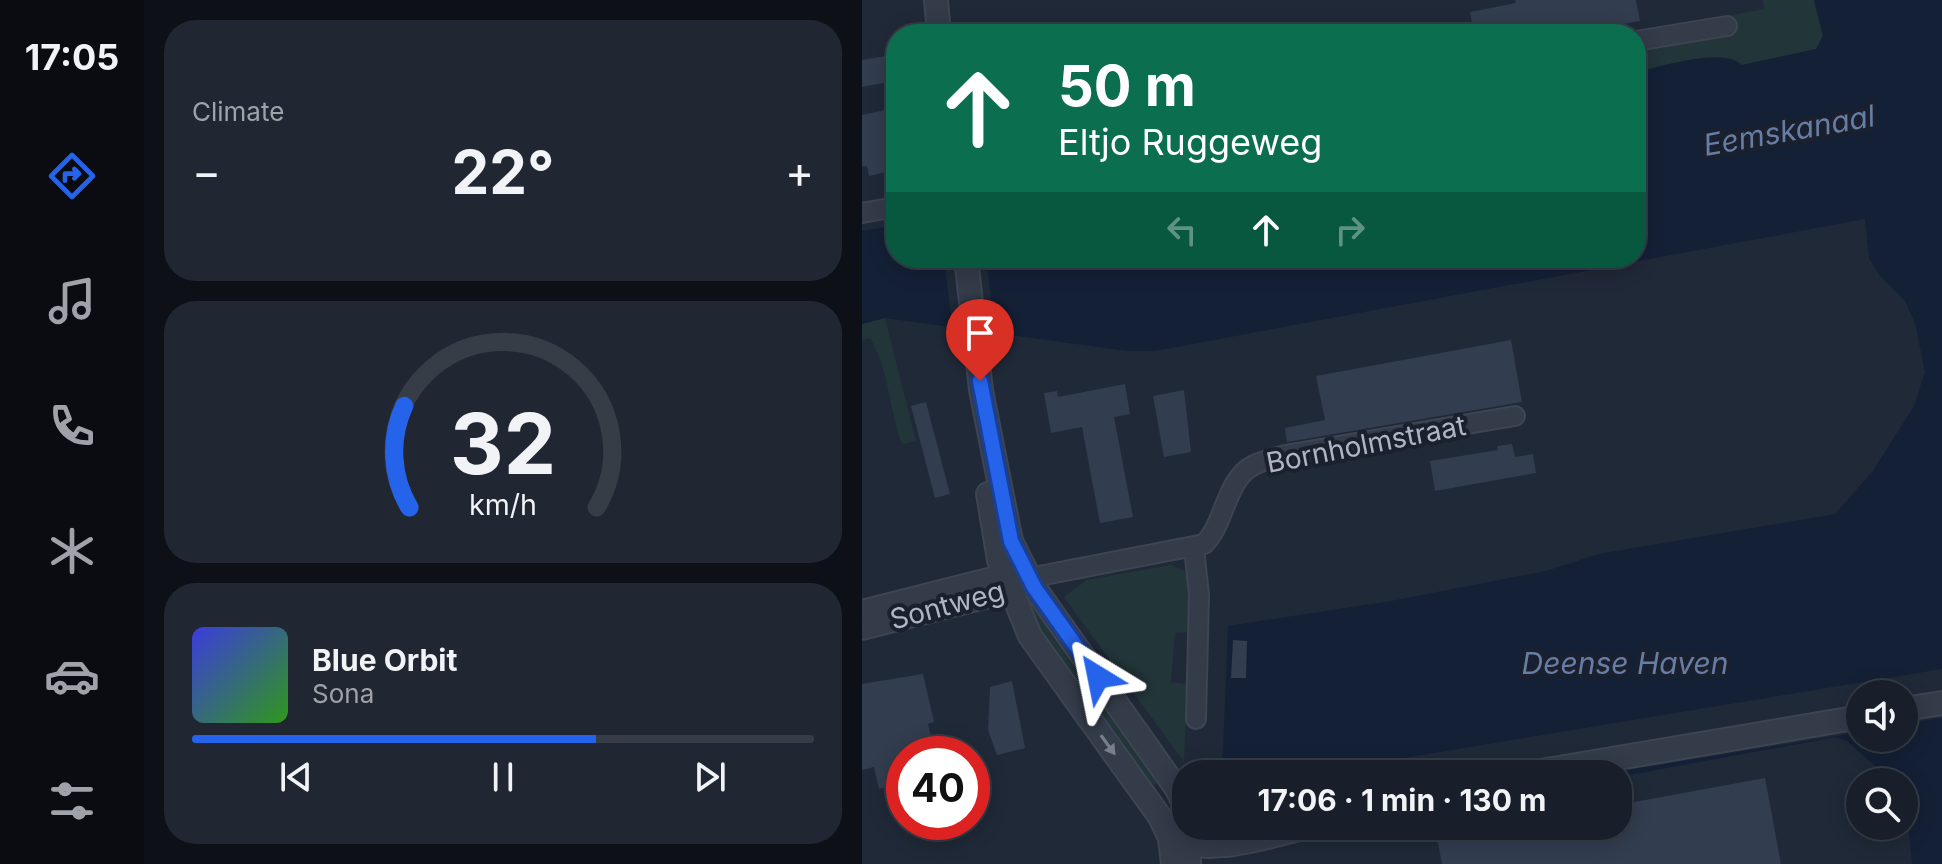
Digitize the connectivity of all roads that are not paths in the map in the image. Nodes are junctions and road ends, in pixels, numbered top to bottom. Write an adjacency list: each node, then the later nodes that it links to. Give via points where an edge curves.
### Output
1 (936, 0): 2 (street)
2 (938, 24)
3 (1727, 26): 4 (street)
4 (1646, 39)
5 (886, 209): 6 (street)
6 (862, 213)
7 (967, 268): 8 (street)
8 (981, 390): 11 (street, via 1008,532); 12 (street, via 992,532)
9 (1515, 416): 10 (street, Bornholmstraat, via 1285,455 1251,466 1233,489 1213,536)
10 (1194, 548): 11 (street, Sontweg); 17 (street, via 1199,595)
11 (1029, 578): 12 (street, Sontweg); 20 (street)
12 (1007, 583): 13 (street, Sontweg); 14 (street, Sontweg); 21 (street, one-way to 21, via 1030,636)
13 (862, 612)
14 (862, 628)
15 (1942, 703): 16 (street)
16 (1918, 707)
17 (1196, 719)
18 (1846, 719): 19 (street)
19 (1607, 760)
20 (1172, 782)
21 (1172, 828)
22 (1185, 840): 23 (street, via 1220,845); 24 (street)
23 (1244, 840)
24 (1173, 864)

